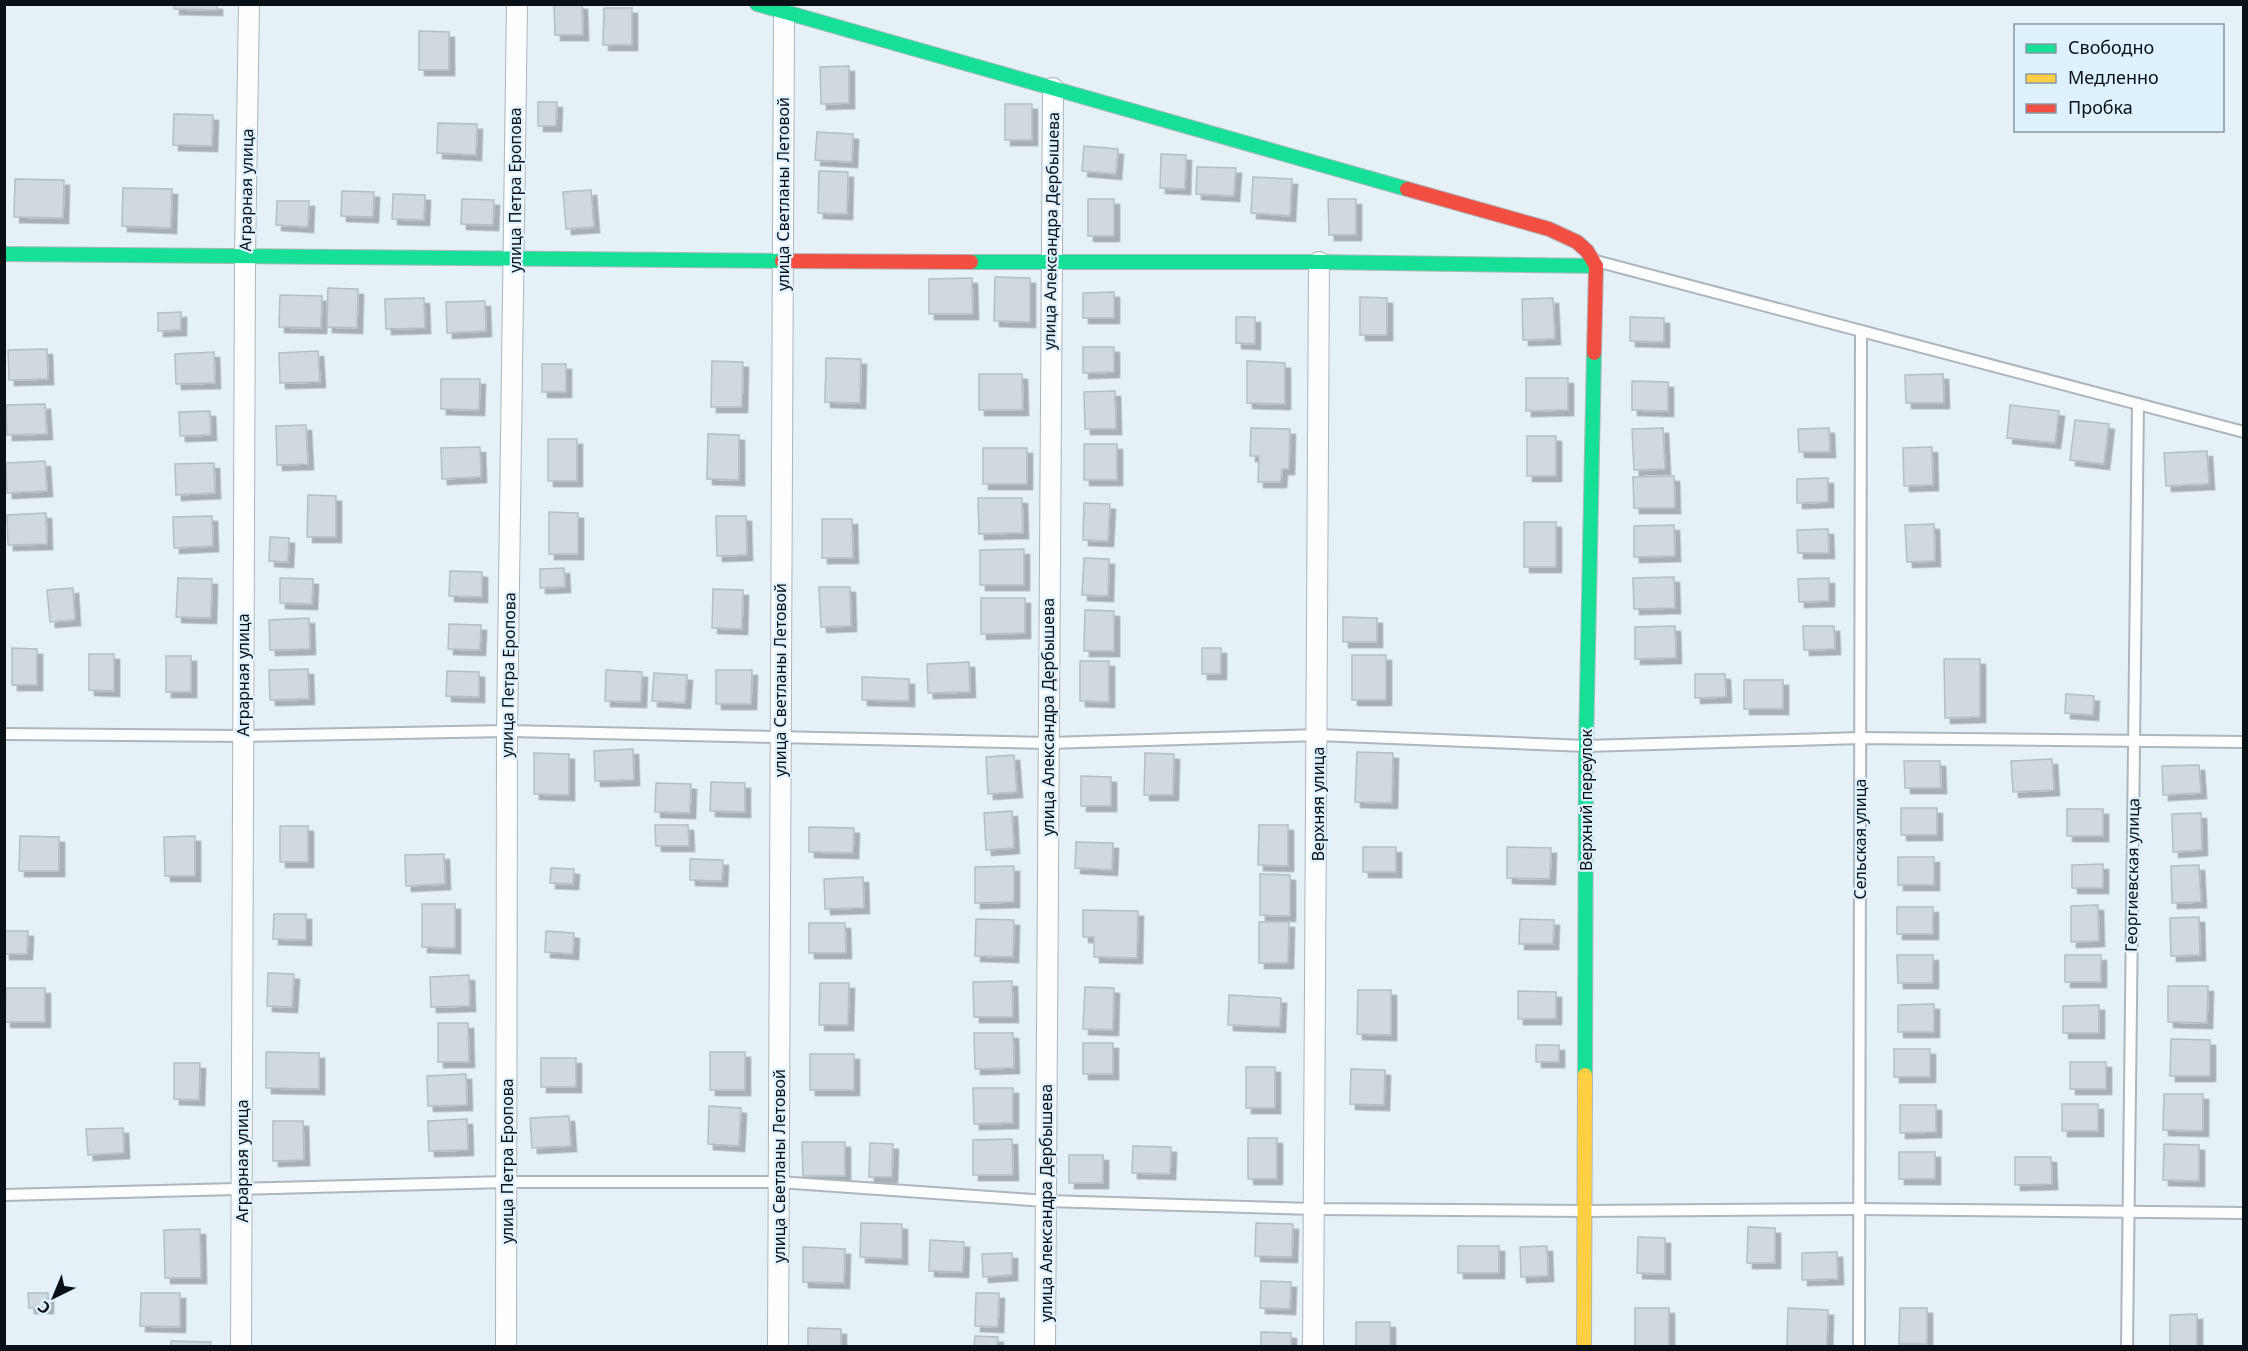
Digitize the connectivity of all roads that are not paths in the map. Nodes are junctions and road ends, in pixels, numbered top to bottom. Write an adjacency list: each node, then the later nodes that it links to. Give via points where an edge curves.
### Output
1 (249, 4): 7 (street, Аграрная улица)
2 (517, 4): 8 (street, улица Петра Еропова)
3 (757, 4): 4 (street)
4 (784, 13): 5 (street); 9 (street, улица Светланы Летовой)
5 (1053, 88): 10 (street, via 1549,229 1576,240); 12 (street, улица Александра Дербышева)
6 (4, 254): 7 (street)
7 (245, 256): 8 (street); 18 (street, Аграрная улица)
8 (514, 257): 9 (street); 16 (street, улица Петра Еропова)
9 (784, 259): 12 (street); 20 (street, улица Светланы Летовой)
10 (1593, 260): 11 (street); 13 (lane); 25 (street, Верхний переулок)
11 (1319, 262): 12 (street); 19 (street, Верхняя улица)
12 (1051, 263): 24 (street, улица Александра Дербышева)
13 (1862, 332): 14 (lane); 21 (lane, Сельская улица)
14 (2138, 404): 15 (lane); 22 (lane, Георгиевская улица)
15 (2244, 432)
16 (507, 731): 18 (lane); 20 (lane); 26 (street, улица Петра Еропова)
17 (4, 734): 18 (lane)
18 (243, 735): 28 (street, Аграрная улица)
19 (1318, 735): 24 (lane); 25 (lane); 31 (street, Верхняя улица)
20 (779, 736): 24 (lane); 27 (street, улица Светланы Летовой)
21 (1860, 738): 22 (lane); 25 (lane); 32 (lane, Сельская улица)
22 (2134, 741): 23 (lane); 34 (lane, Георгиевская улица)
23 (2244, 742)
24 (1048, 743): 30 (street, улица Александра Дербышева)
25 (1586, 746): 33 (street, Верхний переулок)
26 (507, 1182): 27 (lane); 28 (lane); 37 (street, улица Петра Еропова)
27 (779, 1182): 30 (lane); 38 (street, улица Светланы Летовой)
28 (242, 1189): 29 (lane); 36 (street, Аграрная улица)
29 (4, 1195)
30 (1046, 1202): 31 (lane); 39 (street, улица Александра Дербышева)
31 (1315, 1209): 33 (lane); 40 (street, Верхняя улица)
32 (1859, 1209): 33 (lane); 34 (lane); 42 (lane, Сельская улица)
33 (1584, 1211): 41 (street, Верхний переулок)
34 (2128, 1213): 35 (lane); 43 (lane, Георгиевская улица)
35 (2244, 1213)
36 (241, 1347)
37 (506, 1347)
38 (778, 1347)
39 (1045, 1347)
40 (1313, 1347)
41 (1584, 1347)
42 (1859, 1347)
43 (2127, 1347)

